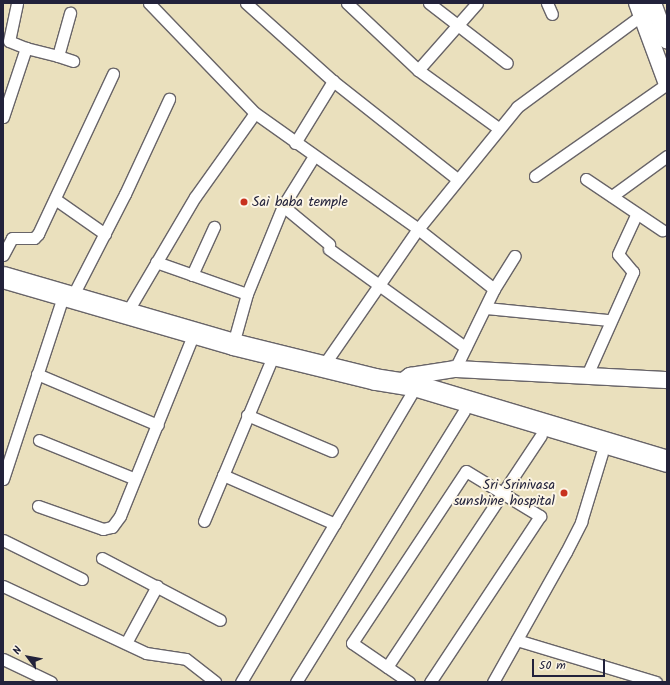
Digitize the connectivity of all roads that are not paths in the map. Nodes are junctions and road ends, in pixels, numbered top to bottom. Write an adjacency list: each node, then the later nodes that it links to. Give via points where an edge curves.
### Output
1 (17, 3): 12 (street)
2 (149, 3): 23 (street)
3 (246, 3): 20 (street)
4 (348, 3): 18 (street)
5 (429, 3): 11 (street)
6 (477, 3): 11 (street)
7 (547, 3): 10 (street)
8 (647, 7): 13 (street); 21 (street); 25 (street, via 546,82)
9 (70, 13): 15 (street)
10 (552, 14)
11 (457, 26): 17 (street); 18 (street)
12 (6, 40): 14 (street)
13 (667, 41)
14 (26, 48): 15 (street); 24 (street)
15 (58, 56): 16 (street)
16 (73, 61)
17 (507, 63)
18 (418, 70): 25 (street)
19 (113, 74): 33 (street)
20 (333, 81): 26 (street); 30 (street)
21 (667, 84): 29 (street)
22 (169, 99): 39 (street)
23 (255, 113): 26 (street); 42 (street, via 195,197)
24 (3, 117)
25 (498, 128): 30 (street)
26 (295, 143): 27 (street)
27 (314, 156): 34 (street); 37 (street)
28 (667, 156): 32 (street)
29 (535, 176)
30 (457, 179): 37 (street)
31 (586, 179): 32 (street)
32 (612, 196): 35 (street)
33 (55, 199): 39 (street); 40 (street, via 38,234 34,238 12,238)
34 (283, 206): 45 (street); 47 (street)
35 (636, 215): 38 (street); 51 (street, via 618,254 633,272)
36 (214, 227): 43 (street)
37 (418, 229): 45 (street); 46 (street)
38 (662, 230)
39 (105, 234): 48 (street)
40 (3, 255)
41 (515, 256): 46 (street)
42 (156, 262): 43 (street); 50 (street)
43 (192, 275): 47 (street)
44 (3, 277): 48 (highway)
45 (378, 286): 54 (street); 56 (street)
46 (494, 289): 49 (street)
47 (247, 294): 53 (street)
48 (67, 298): 50 (highway); 58 (street)
49 (486, 308): 51 (street); 54 (street)
50 (126, 314): 52 (highway)
51 (609, 320): 59 (street)
52 (194, 334): 53 (highway); 64 (street)
53 (233, 344): 55 (highway)
54 (465, 347): 57 (street)
55 (274, 354): 56 (highway); 63 (street)
56 (323, 366): 61 (highway, via 375,379)
57 (456, 369): 59 (street); 61 (street, via 410,376)
58 (37, 374): 64 (street); 69 (street)
59 (587, 375): 60 (street)
60 (667, 380)
61 (402, 389): 62 (highway); 70 (highway); 78 (street)
62 (464, 411): 65 (highway); 93 (street)
63 (247, 415): 67 (street); 72 (street)
64 (158, 425): 73 (street)
65 (542, 435): 68 (highway); 75 (street)
66 (39, 440): 73 (street)
67 (332, 451)
68 (602, 453): 71 (highway); 85 (street, via 580,522)
69 (6, 458): 74 (street)
70 (667, 462)
71 (667, 474)
72 (223, 475): 77 (street); 78 (street)
73 (133, 478): 76 (street, via 120,516 110,529)
74 (3, 479)
75 (502, 493): 88 (street); 88 (street, via 466,471 352,643); 95 (street, via 540,516)
76 (38, 506)
77 (204, 521)
78 (335, 524): 92 (street)
79 (3, 540): 81 (street)
80 (102, 558): 83 (street)
81 (82, 579)
82 (3, 586): 86 (street)
83 (157, 586): 84 (street); 86 (street)
84 (220, 620)
85 (517, 640): 96 (street); 97 (street)
86 (126, 643): 91 (street, via 146,653 186,659)
87 (3, 659): 89 (street)
88 (387, 667): 94 (street)
89 (38, 679): 90 (street)
90 (51, 682)
91 (215, 682)
92 (241, 682)
93 (296, 682)
94 (409, 682)
95 (430, 682)
96 (493, 682)
97 (656, 682)

